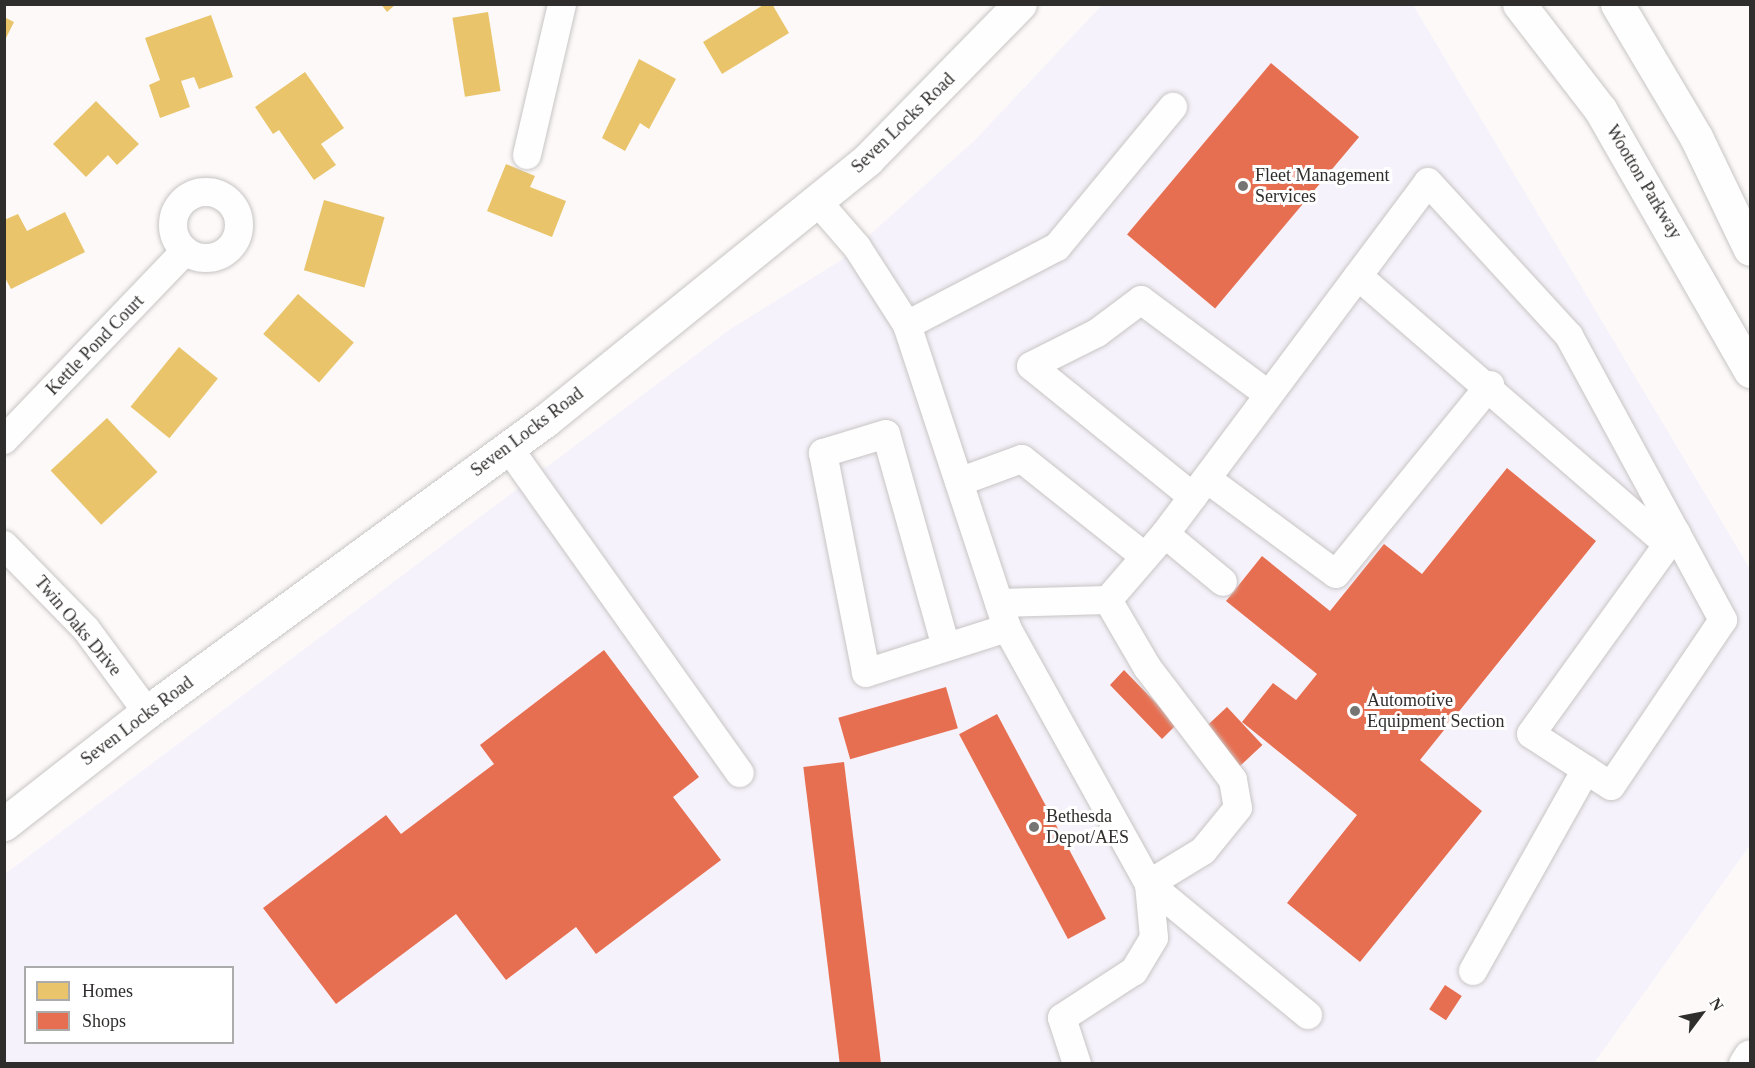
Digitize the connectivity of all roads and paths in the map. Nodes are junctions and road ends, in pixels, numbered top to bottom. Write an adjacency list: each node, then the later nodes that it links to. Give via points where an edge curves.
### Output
1 (562, 4): 6 (street)
2 (1020, 4): 7 (main road, Seven Locks Road, via 868,159)
3 (1518, 4): 12 (main road, Wootton Parkway, via 1600,109)
4 (1617, 4): 8 (main road, via 1696,137)
5 (1173, 108): 11 (street, via 1057,247)
6 (527, 155)
7 (817, 201): 11 (street, via 857,247); 16 (main road, Seven Locks Road)
8 (1750, 249)
9 (185, 251): 15 (street, Kettle Pond Court)
10 (1358, 276): 13 (street); 14 (street); 20 (street, via 1428,182 1569,336)
11 (907, 325): 17 (street)
12 (1750, 371)
13 (1490, 385): 18 (street, via 1336,574); 20 (street)
14 (1269, 395): 18 (street); 18 (street, via 1141,300 1097,333 1031,366)
15 (4, 440)
16 (508, 447): 27 (main road, Seven Locks Road); 29 (street)
17 (959, 482): 22 (street, via 1022,459); 25 (street)
18 (1200, 488): 19 (street)
19 (1165, 534): 22 (street); 23 (street)
20 (1671, 538): 28 (street, via 1531,734); 28 (street, via 1723,620 1611,786)
21 (4, 545): 27 (street, Twin Oaks Drive, via 86,629)
22 (1145, 557): 24 (street)
23 (1223, 582)
24 (1108, 600): 25 (street); 31 (street, via 1148,667 1233,780 1238,808 1203,851)
25 (1003, 616): 26 (street); 31 (street)
26 (946, 647): 26 (street, via 866,673 823,453 886,434)
27 (147, 712): 30 (main road, Seven Locks Road)
28 (1586, 770): 32 (street)
29 (740, 773)
30 (4, 824)
31 (1149, 884): 33 (street); 35 (street, via 1154,938 1134,972 1062,1018)
32 (1473, 971)
33 (1308, 1015)
34 (1750, 1056): 36 (main road)
35 (1077, 1064)
36 (1745, 1064)

